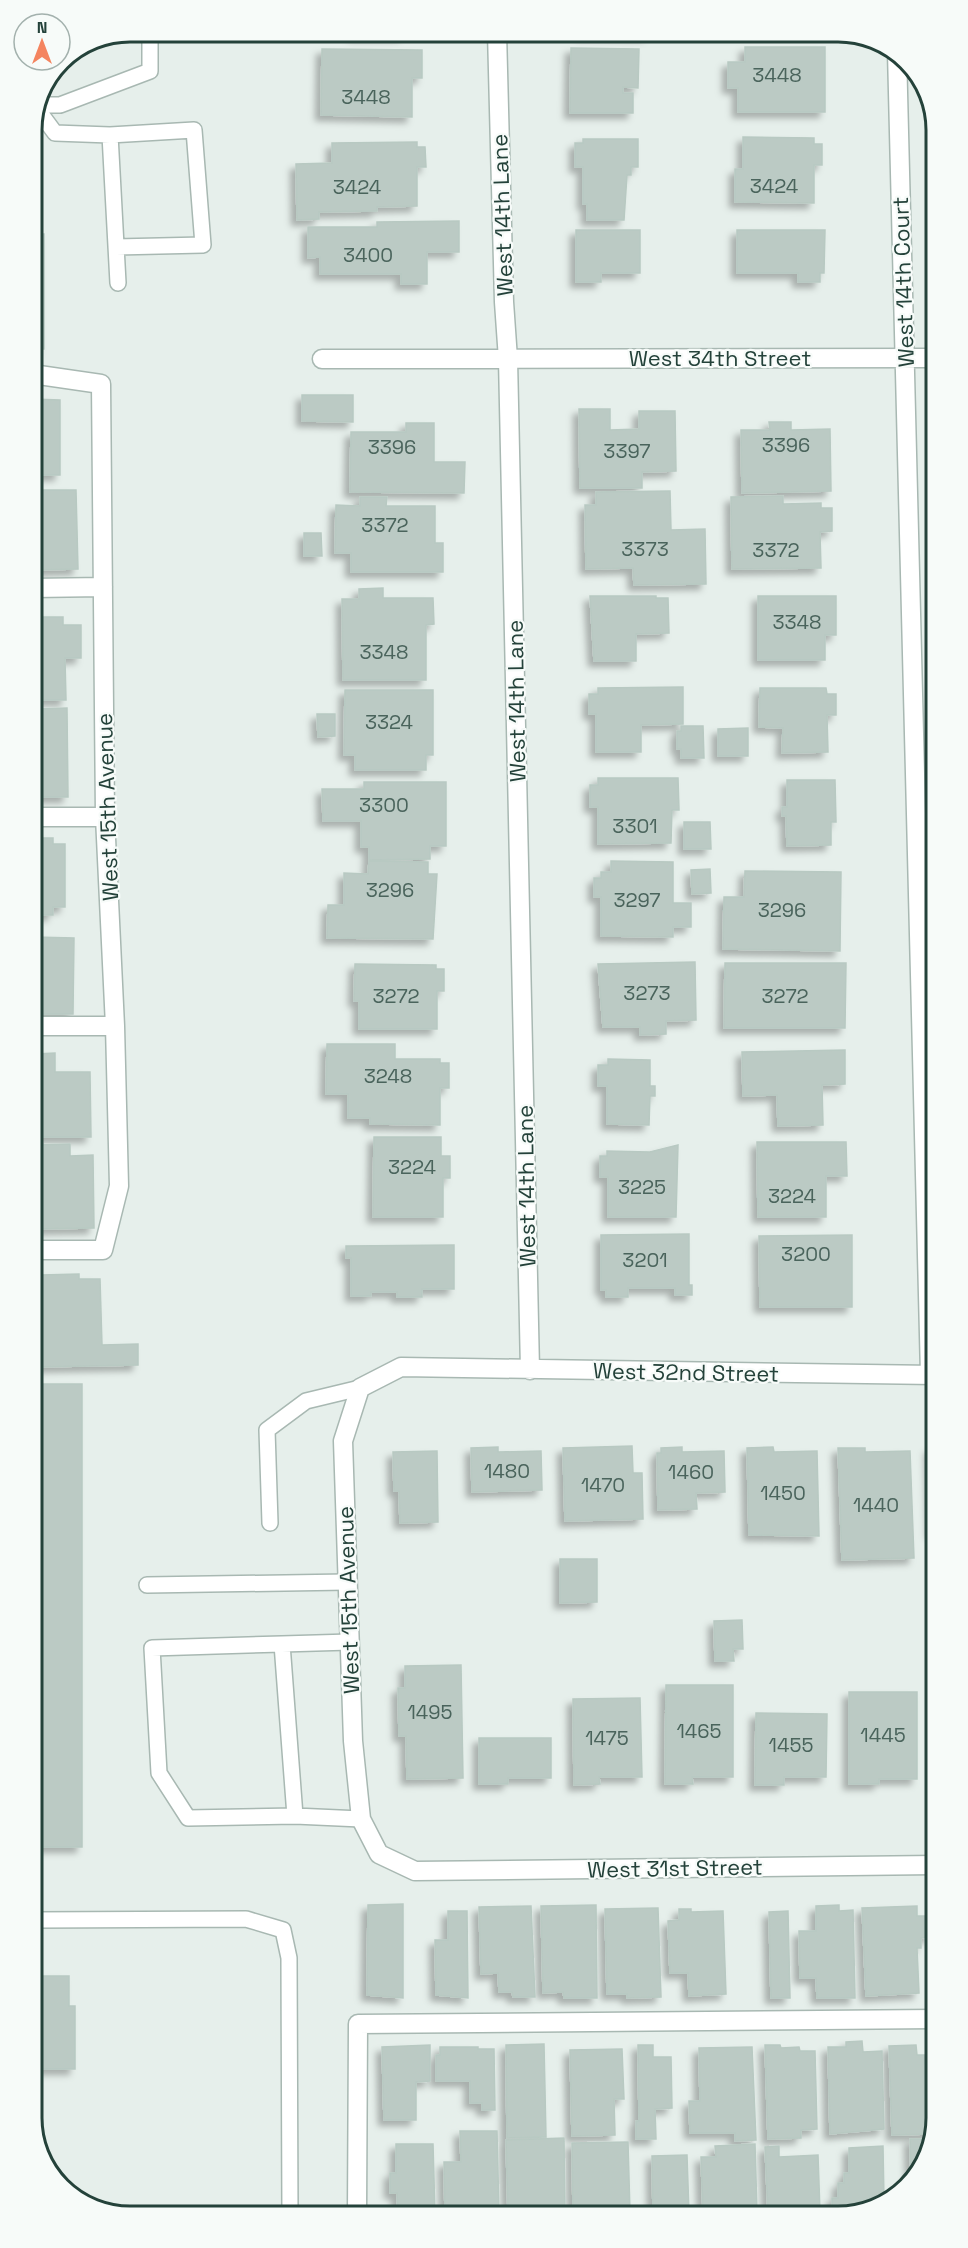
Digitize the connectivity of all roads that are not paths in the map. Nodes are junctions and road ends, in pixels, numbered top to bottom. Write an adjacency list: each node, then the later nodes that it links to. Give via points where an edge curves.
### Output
1 (150, 42): 4 (lane, via 150,71 60,105)
2 (497, 42): 12 (street, West 14th Lane)
3 (897, 66): 9 (street, West 14th Court)
4 (46, 105)
5 (43, 117): 6 (lane, via 55,133)
6 (110, 135): 7 (lane); 7 (lane, via 194,130 203,244)
7 (116, 247): 8 (lane)
8 (118, 283)
9 (905, 358): 10 (street, West 34th Street); 12 (street, West 34th Street); 20 (street, West 14th Court)
10 (926, 358)
11 (322, 359): 12 (street, West 34th Street)
12 (508, 359): 22 (street, West 14th Lane)
13 (42, 375): 14 (street, via 101,384)
14 (103, 587): 15 (street); 17 (street, West 15th Avenue)
15 (42, 588)
16 (42, 817): 17 (street)
17 (105, 817): 19 (street, West 15th Avenue)
18 (42, 1026): 19 (street)
19 (115, 1026): 21 (street, via 118,1186 102,1250)
20 (926, 1149)
21 (42, 1250)
22 (530, 1370): 23 (street, West 32nd Street); 24 (street, West 32nd Street, via 400,1367)
23 (926, 1375)
24 (360, 1388): 25 (lane, via 306,1401 267,1430); 26 (street, West 15th Avenue, via 343,1441)
25 (270, 1523)
26 (347, 1582): 27 (lane); 28 (street, West 15th Avenue)
27 (147, 1585)
28 (350, 1642): 29 (lane); 31 (street, West 15th Avenue, via 353,1741)
29 (282, 1644): 30 (lane); 30 (lane, via 152,1648 159,1773 188,1818)
30 (295, 1816): 31 (lane)
31 (361, 1819): 33 (street, West 15th Avenue, via 380,1854)
32 (926, 1865): 33 (street, West 31st Street)
33 (415, 1871)
34 (42, 1920): 36 (lane, via 246,1919 283,1930 289,1958)
35 (926, 2019): 37 (street, via 358,2024)
36 (290, 2206)
37 (357, 2206)

